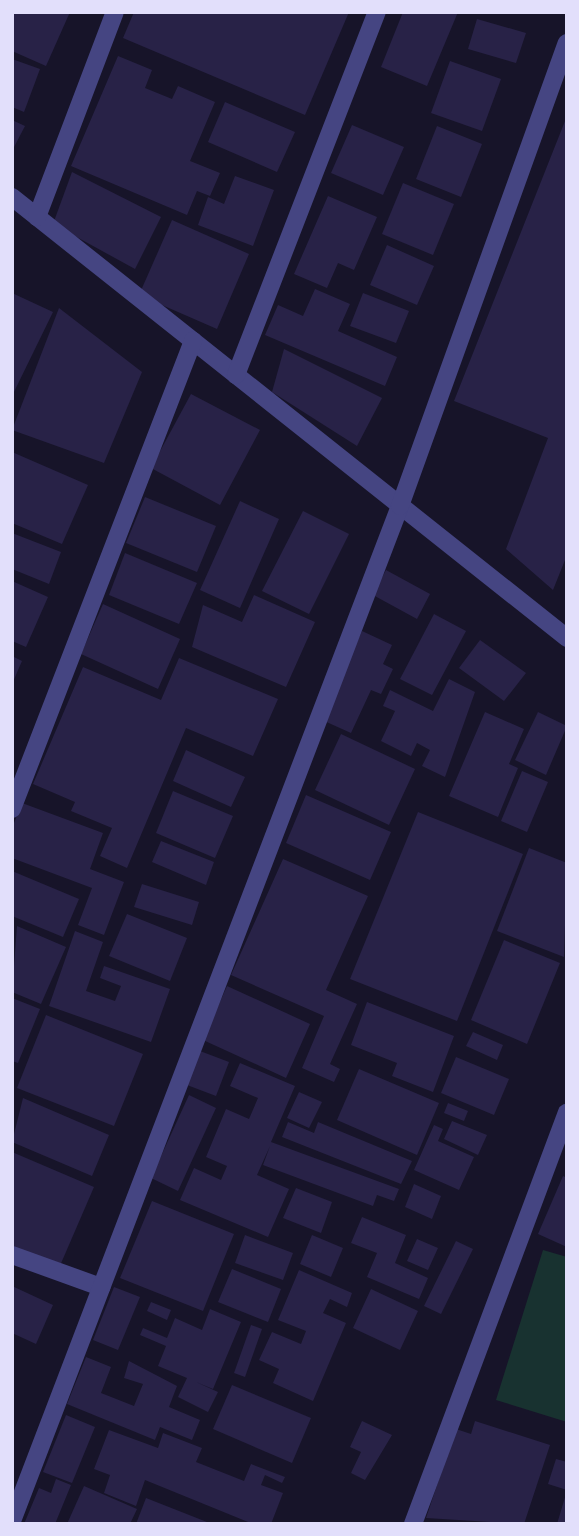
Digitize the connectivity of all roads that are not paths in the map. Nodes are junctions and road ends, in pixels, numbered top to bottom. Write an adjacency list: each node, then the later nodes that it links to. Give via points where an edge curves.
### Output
1 (115, 12): 5 (street)
2 (377, 12): 7 (street)
3 (567, 44): 8 (street)
4 (12, 197): 5 (street)
5 (37, 217): 6 (street)
6 (193, 341): 7 (street); 10 (street)
7 (236, 375): 8 (street)
8 (400, 506): 9 (street); 14 (street)
9 (567, 638)
10 (12, 809)
11 (567, 1113): 12 (street)
12 (562, 1141): 16 (street)
13 (12, 1255): 14 (street)
14 (101, 1287): 15 (street)
15 (12, 1521)
16 (413, 1524)

